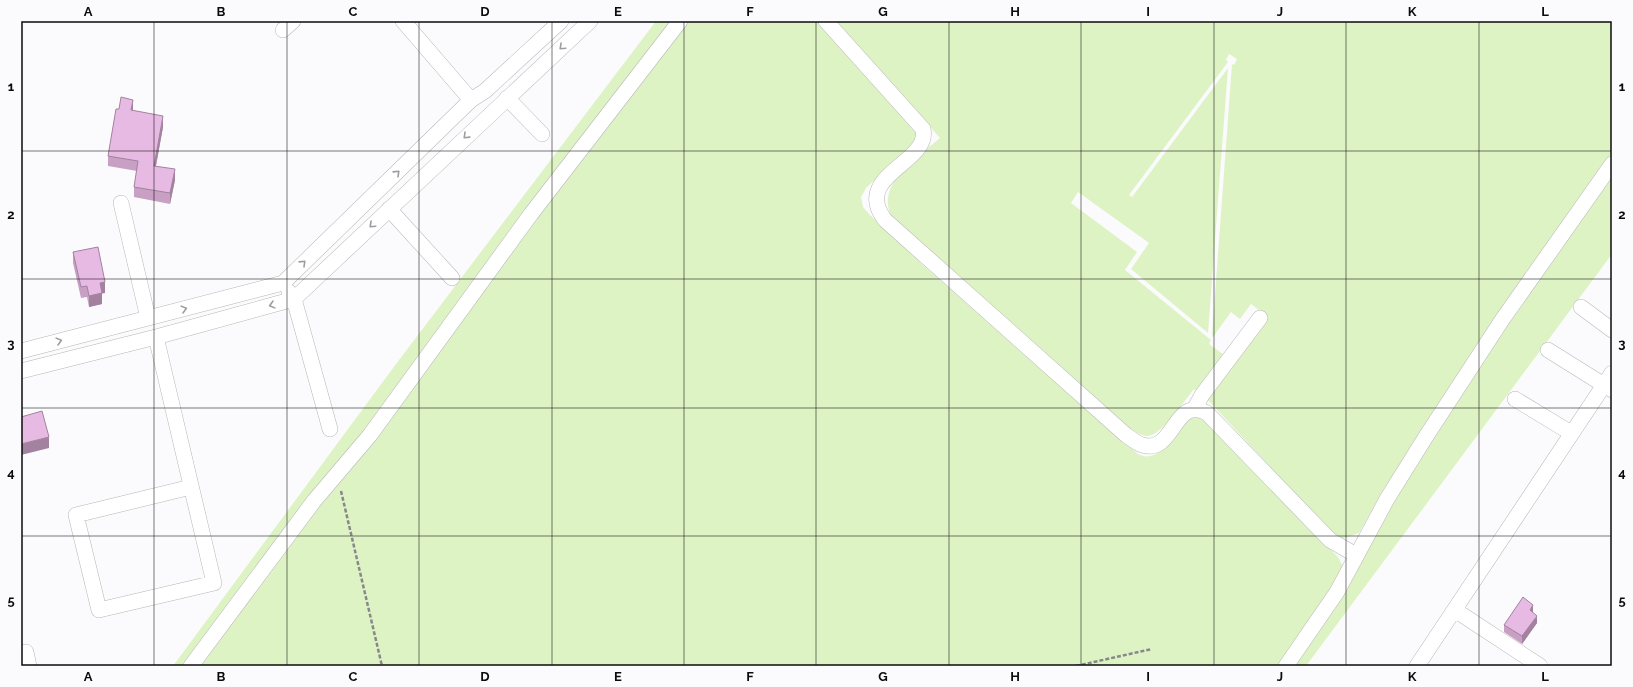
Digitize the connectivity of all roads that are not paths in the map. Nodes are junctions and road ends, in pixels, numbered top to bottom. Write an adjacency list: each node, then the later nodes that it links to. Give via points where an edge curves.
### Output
1 (403, 21): 7 (street)
2 (560, 21): 6 (street)
3 (590, 21): 8 (street, one-way to 8)
4 (680, 21): 34 (street, via 522,226 375,429 288,535)
5 (826, 21): 26 (street, via 923,129 924,135 920,146 889,175 878,192 878,211 885,220 1135,441 1150,446 1159,443 1165,439 1185,412)
6 (485, 90): 7 (street); 8 (street)
7 (471, 100): 14 (street, one-way to 7)
8 (502, 102): 9 (street); 12 (street, one-way to 12)
9 (542, 134)
10 (1612, 164): 30 (street, via 1502,320 1410,462)
11 (121, 203): 17 (street)
12 (389, 209): 13 (street); 15 (street, one-way to 15)
13 (452, 278)
14 (283, 283): 15 (street); 17 (street, one-way to 14)
15 (294, 299): 20 (street, one-way to 20); 27 (street)
16 (1581, 307): 19 (street)
17 (148, 318): 22 (street, one-way to 17)
18 (1260, 318): 26 (street)
19 (1612, 330)
20 (156, 337): 23 (street); 29 (street)
21 (1548, 350): 24 (street)
22 (21, 351)
23 (21, 370)
24 (1610, 382): 28 (street)
25 (1515, 399): 28 (street)
26 (1195, 408): 30 (street, via 1207,413 1217,422 1330,540)
27 (330, 429)
28 (1571, 433): 31 (street)
29 (191, 487): 29 (street, via 214,583 99,610 76,515)
30 (1356, 555): 35 (street, via 1337,592)
31 (1455, 610): 36 (street); 37 (street)
32 (21, 654): 33 (street, via 26,652)
33 (29, 666)
34 (191, 666)
35 (1286, 666)
36 (1417, 666)
37 (1540, 666)

